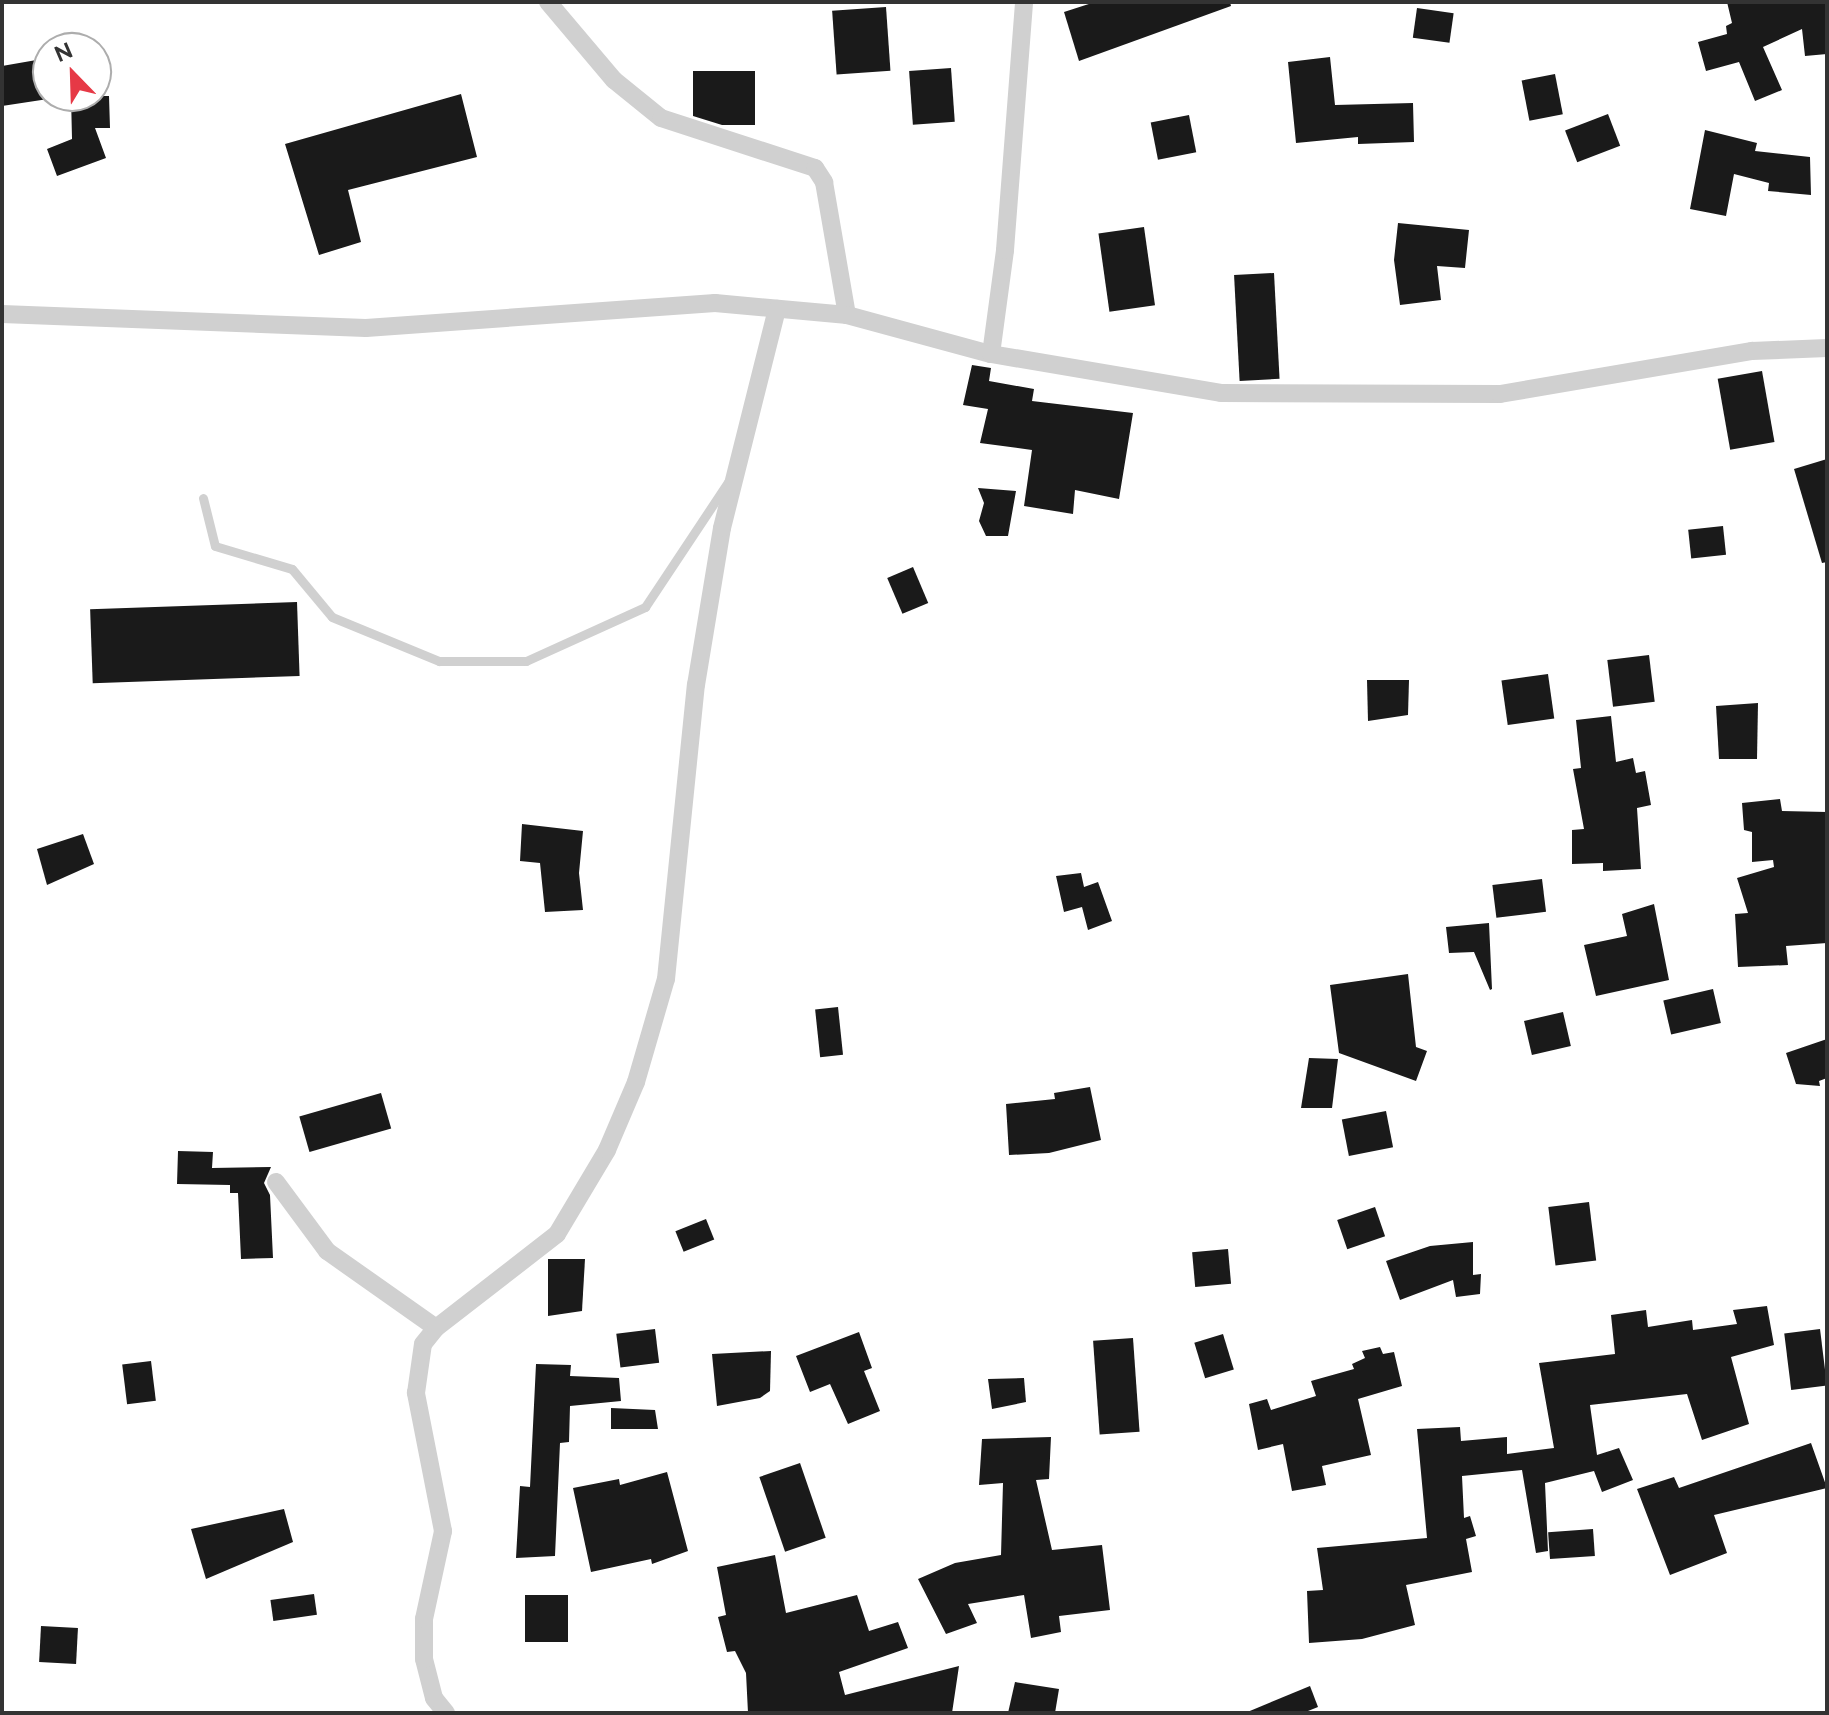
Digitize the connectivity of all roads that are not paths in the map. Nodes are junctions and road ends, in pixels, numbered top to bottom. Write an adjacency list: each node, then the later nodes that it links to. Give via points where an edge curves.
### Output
1 (548, 2): 5 (street, via 614,80 661,118 815,168 824,182)
2 (1024, 2): 7 (street, via 1005,250)
3 (777, 309): 4 (street, via 715,303 366,328); 5 (street); 8 (street)
4 (2, 314)
5 (847, 315): 7 (street)
6 (1827, 348): 7 (street, via 1752,351 1500,394 1221,393)
7 (991, 354)
8 (737, 469): 9 (lane, via 645,607 526,661 439,661 332,617 292,569 215,546); 11 (street, via 696,685 666,979 636,1082 607,1150 557,1234)
9 (203, 498)
10 (276, 1182): 11 (street, via 327,1251)
11 (436, 1328): 12 (street, via 423,1344 416,1393 443,1531 424,1619 424,1659 434,1698)
12 (446, 1713)

